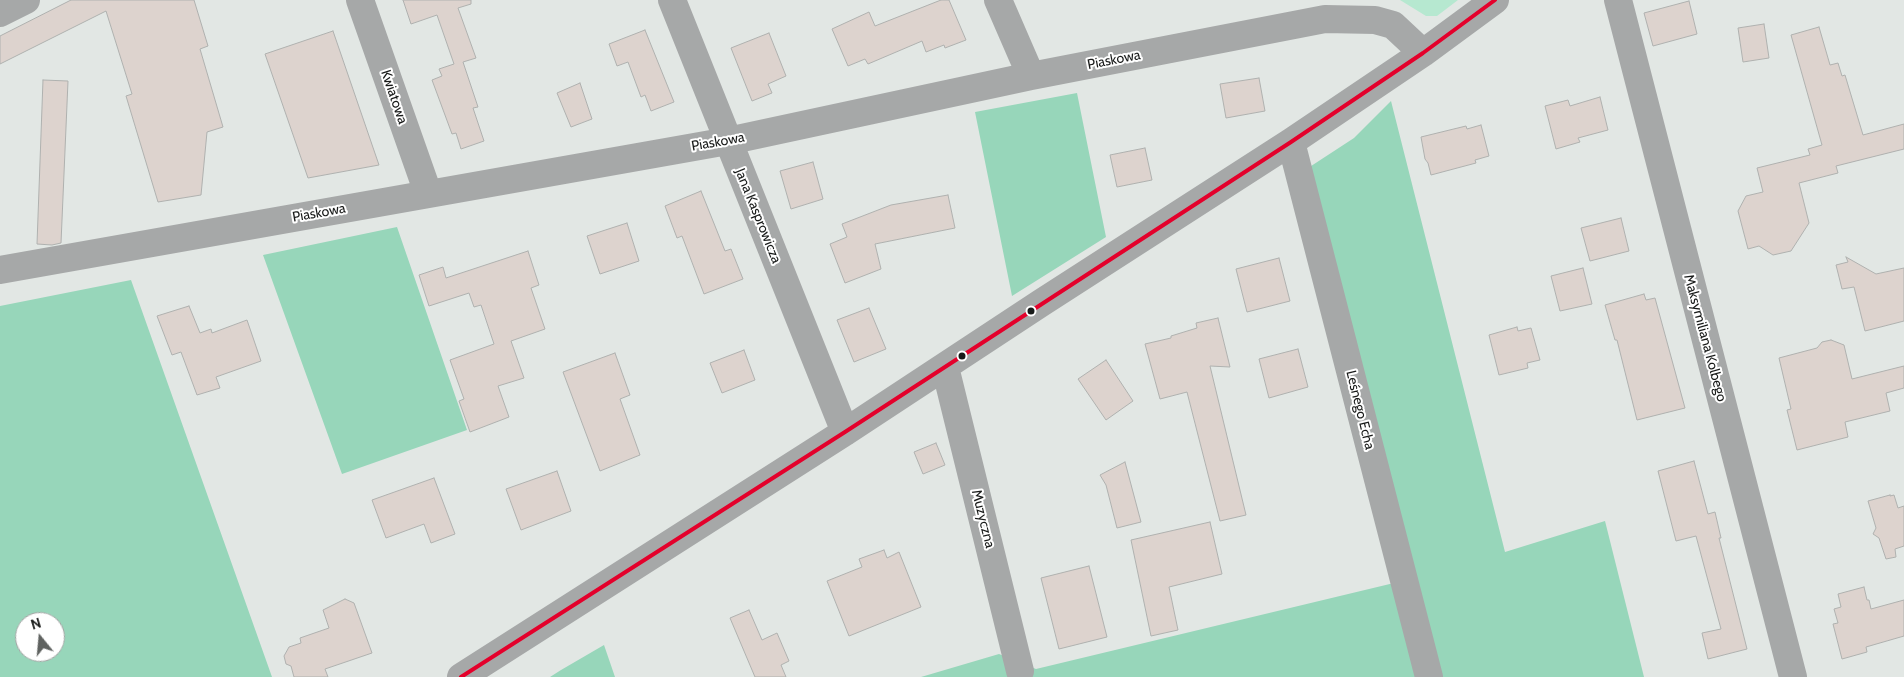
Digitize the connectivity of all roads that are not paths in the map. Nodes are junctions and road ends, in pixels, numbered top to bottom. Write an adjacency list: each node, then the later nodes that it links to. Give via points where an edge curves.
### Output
1 (26, 0): 7 (street)
2 (360, 0): 12 (street, Kwiatowa)
3 (672, 0): 10 (street, Jana Kasprowicza)
4 (998, 0): 9 (street)
5 (1495, 0): 8 (street)
6 (1618, 0): 19 (street, Maksymiliana Kolbego)
7 (0, 13)
8 (1423, 52): 9 (street, Piaskowa, via 1393,25 1375,20 1326,19); 11 (street)
9 (1031, 76): 10 (street, Piaskowa)
10 (728, 141): 12 (street, Piaskowa); 15 (street, Jana Kasprowicza)
11 (1292, 142): 14 (street); 18 (street, Leśnego Echa)
12 (428, 193): 13 (street, Piaskowa)
13 (0, 270)
14 (945, 367): 15 (street); 16 (street, Muzyczna)
15 (845, 432): 17 (street)
16 (1020, 671)
17 (462, 677)
18 (1429, 677)
19 (1793, 677)

